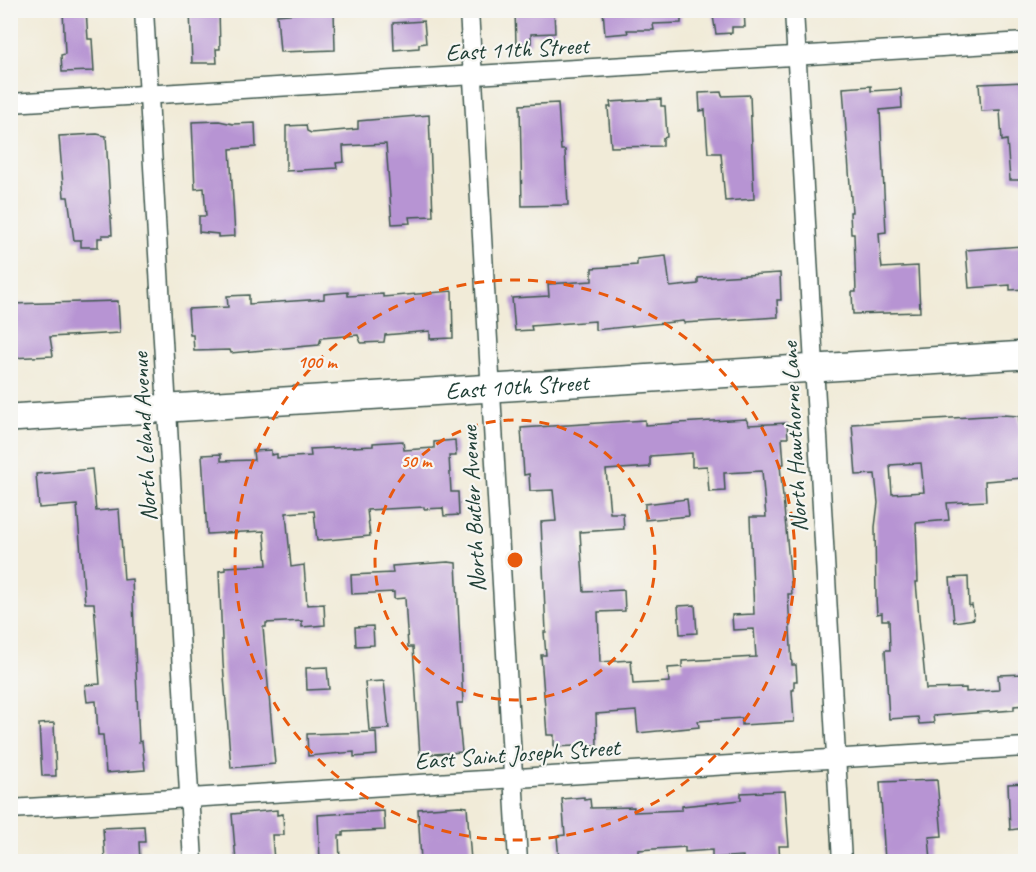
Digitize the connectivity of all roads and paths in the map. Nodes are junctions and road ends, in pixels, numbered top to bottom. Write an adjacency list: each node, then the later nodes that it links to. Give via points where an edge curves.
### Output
1 (144, 10): 7 (street, North Leland Avenue)
2 (469, 10): 6 (street, North Butler Avenue)
3 (794, 10): 5 (street, North Hawthorne Lane)
4 (1026, 42): 5 (street, East 11th Street)
5 (796, 56): 6 (street, East 11th Street); 10 (street, North Hawthorne Lane)
6 (472, 75): 7 (street, East 11th Street); 11 (street, North Butler Avenue)
7 (149, 95): 8 (street, East 11th Street); 12 (street, North Leland Avenue)
8 (10, 103)
9 (1026, 355): 10 (main road, East 10th Street)
10 (814, 368): 11 (main road, East 10th Street); 15 (street, North Hawthorne Lane)
11 (490, 387): 12 (main road, East 10th Street); 16 (street, North Butler Avenue)
12 (166, 408): 13 (main road, East 10th Street); 17 (street, North Leland Avenue)
13 (10, 418)
14 (1026, 747): 15 (street, East Saint Joseph Street)
15 (837, 758): 16 (street, East Saint Joseph Street); 21 (street, North Hawthorne Lane)
16 (513, 779): 17 (street, East Saint Joseph Street); 20 (street, North Butler Avenue)
17 (189, 798): 18 (street, East Saint Joseph Street); 19 (street, North Leland Avenue)
18 (10, 809)
19 (193, 861)
20 (518, 861)
21 (842, 861)

